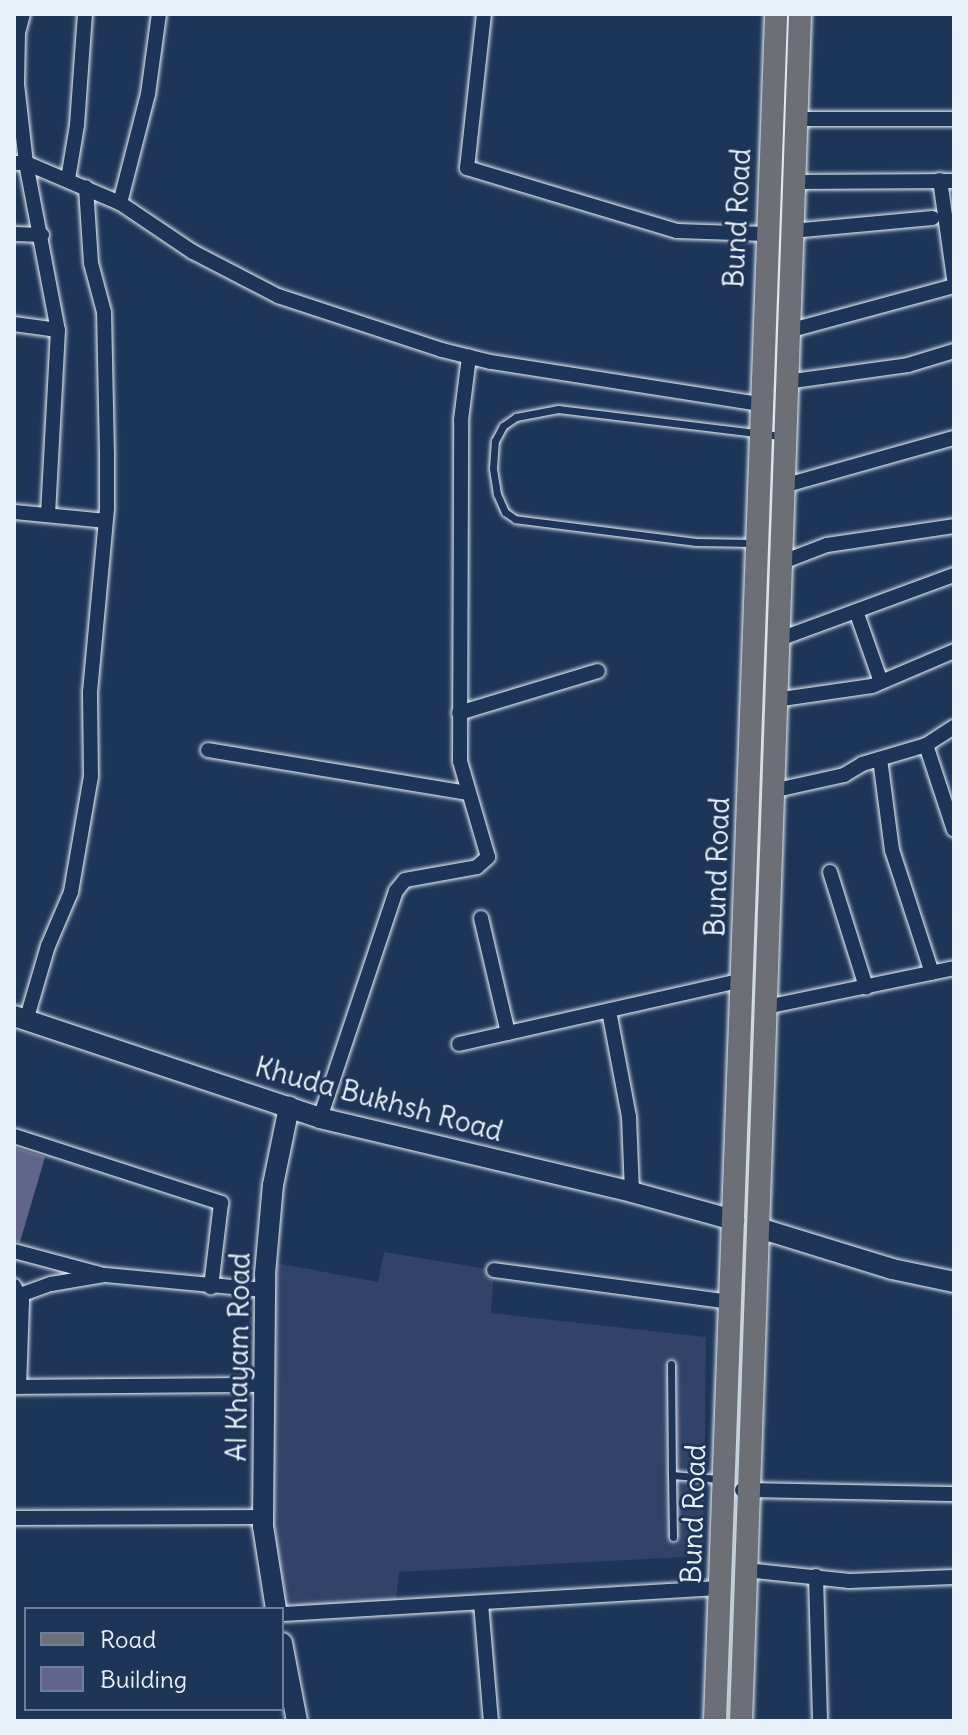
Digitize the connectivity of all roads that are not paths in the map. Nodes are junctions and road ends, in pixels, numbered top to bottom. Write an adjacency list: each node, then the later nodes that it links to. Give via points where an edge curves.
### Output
1 (23, 14): 7 (street)
2 (85, 14): 12 (street)
3 (159, 14): 16 (street, via 148,94)
4 (484, 14): 20 (street, via 467,168 677,231)
5 (776, 14): 20 (main road, Bund Road)
6 (800, 14): 9 (main road, Bund Road)
7 (16, 32): 8 (street)
8 (16, 84): 11 (street)
9 (796, 119): 10 (street); 14 (main road, Bund Road)
10 (954, 119)
11 (20, 163): 12 (street); 21 (street)
12 (68, 179): 15 (street)
13 (947, 180): 14 (street); 22 (street)
14 (794, 182): 18 (main road, Bund Road)
15 (86, 187): 16 (street); 37 (street, via 91,263 104,312)
16 (120, 203): 28 (street, via 193,252 278,296)
17 (932, 218): 18 (street)
18 (792, 231): 26 (main road, Bund Road)
19 (14, 234): 21 (street)
20 (765, 234): 30 (main road, Bund Road)
21 (42, 235): 25 (street)
22 (954, 278)
23 (954, 286): 26 (street)
24 (14, 324): 25 (street)
25 (58, 330): 36 (street)
26 (788, 331): 29 (main road, Bund Road)
27 (954, 351): 29 (street, via 908,365)
28 (469, 357): 30 (street); 48 (street, via 461,420)
29 (786, 382): 32 (main road, Bund Road)
30 (760, 404): 31 (main road, Bund Road)
31 (759, 434): 32 (lane); 39 (main road, Bund Road); 39 (lane, via 558,409 533,412 503,426 495,441 493,468 497,494 505,512 515,519 696,542)
32 (784, 436): 34 (main road, Bund Road)
33 (954, 438): 34 (street)
34 (783, 486): 40 (main road, Bund Road)
35 (14, 512): 36 (street)
36 (48, 515): 37 (street)
37 (105, 521): 64 (street, via 85,830 71,892)
38 (954, 526): 40 (street, via 827,545)
39 (756, 543): 60 (main road, Bund Road)
40 (780, 563): 43 (main road, Bund Road)
41 (954, 575): 42 (street)
42 (856, 611): 43 (street); 46 (street)
43 (777, 640): 47 (main road, Bund Road)
44 (954, 651): 46 (street)
45 (598, 671): 48 (street)
46 (881, 682): 47 (street)
47 (775, 700): 53 (main road, Bund Road)
48 (459, 713): 54 (street)
49 (954, 727): 50 (street)
50 (926, 745): 52 (street); 55 (street)
51 (208, 750): 54 (street)
52 (880, 759): 53 (street, via 844,775); 59 (street, via 892,850)
53 (772, 791): 62 (main road, Bund Road)
54 (467, 793): 68 (street, via 488,857 477,867 405,880 396,891)
55 (954, 830)
56 (830, 872): 61 (street)
57 (481, 918): 65 (street)
58 (954, 968): 59 (street)
59 (932, 973): 61 (street)
60 (743, 980): 63 (street); 71 (main road, Bund Road)
61 (866, 987): 62 (street)
62 (766, 1007): 72 (main road, Bund Road)
63 (609, 1011): 65 (street); 70 (street, via 629,1117)
64 (20, 1018): 67 (street, Khuda Bukhsh Road)
65 (508, 1033): 66 (street)
66 (459, 1044)
67 (289, 1107): 68 (street, Khuda Bukhsh Road); 78 (street, Al Khayam Road, via 273,1185)
68 (320, 1118): 70 (street, Khuda Bukhsh Road)
69 (14, 1136): 77 (street, via 221,1203)
70 (632, 1192): 71 (street, Khuda Bukhsh Road)
71 (734, 1220): 80 (main road, Bund Road)
72 (759, 1228): 76 (street, via 892,1269); 86 (main road, Bund Road)
73 (14, 1251): 75 (street)
74 (494, 1270): 80 (street)
75 (105, 1275): 77 (street); 79 (street)
76 (954, 1282)
77 (211, 1287): 78 (street)
78 (264, 1290): 82 (street, Al Khayam Road)
79 (17, 1291): 83 (street)
80 (731, 1302): 85 (main road, Bund Road)
81 (671, 1364): 84 (lane)
82 (264, 1385): 83 (street); 88 (street, Al Khayam Road)
83 (17, 1387)
84 (672, 1475): 85 (lane); 90 (lane)
85 (725, 1484): 86 (street); 94 (main road, Bund Road)
86 (750, 1491): 87 (street); 91 (main road, Bund Road)
87 (954, 1494)
88 (263, 1517): 89 (street); 96 (street, Al Khayam Road)
89 (14, 1518)
90 (673, 1537)
91 (746, 1570): 92 (street); 102 (main road, Bund Road)
92 (816, 1576): 93 (street, via 849,1581); 103 (street)
93 (954, 1577)
94 (720, 1588): 95 (street); 101 (main road, Bund Road)
95 (481, 1603): 97 (street); 100 (street)
96 (276, 1607)
97 (284, 1614)
98 (284, 1653): 99 (street)
99 (297, 1721)
100 (491, 1721)
101 (715, 1721)
102 (741, 1721)
103 (820, 1721)

